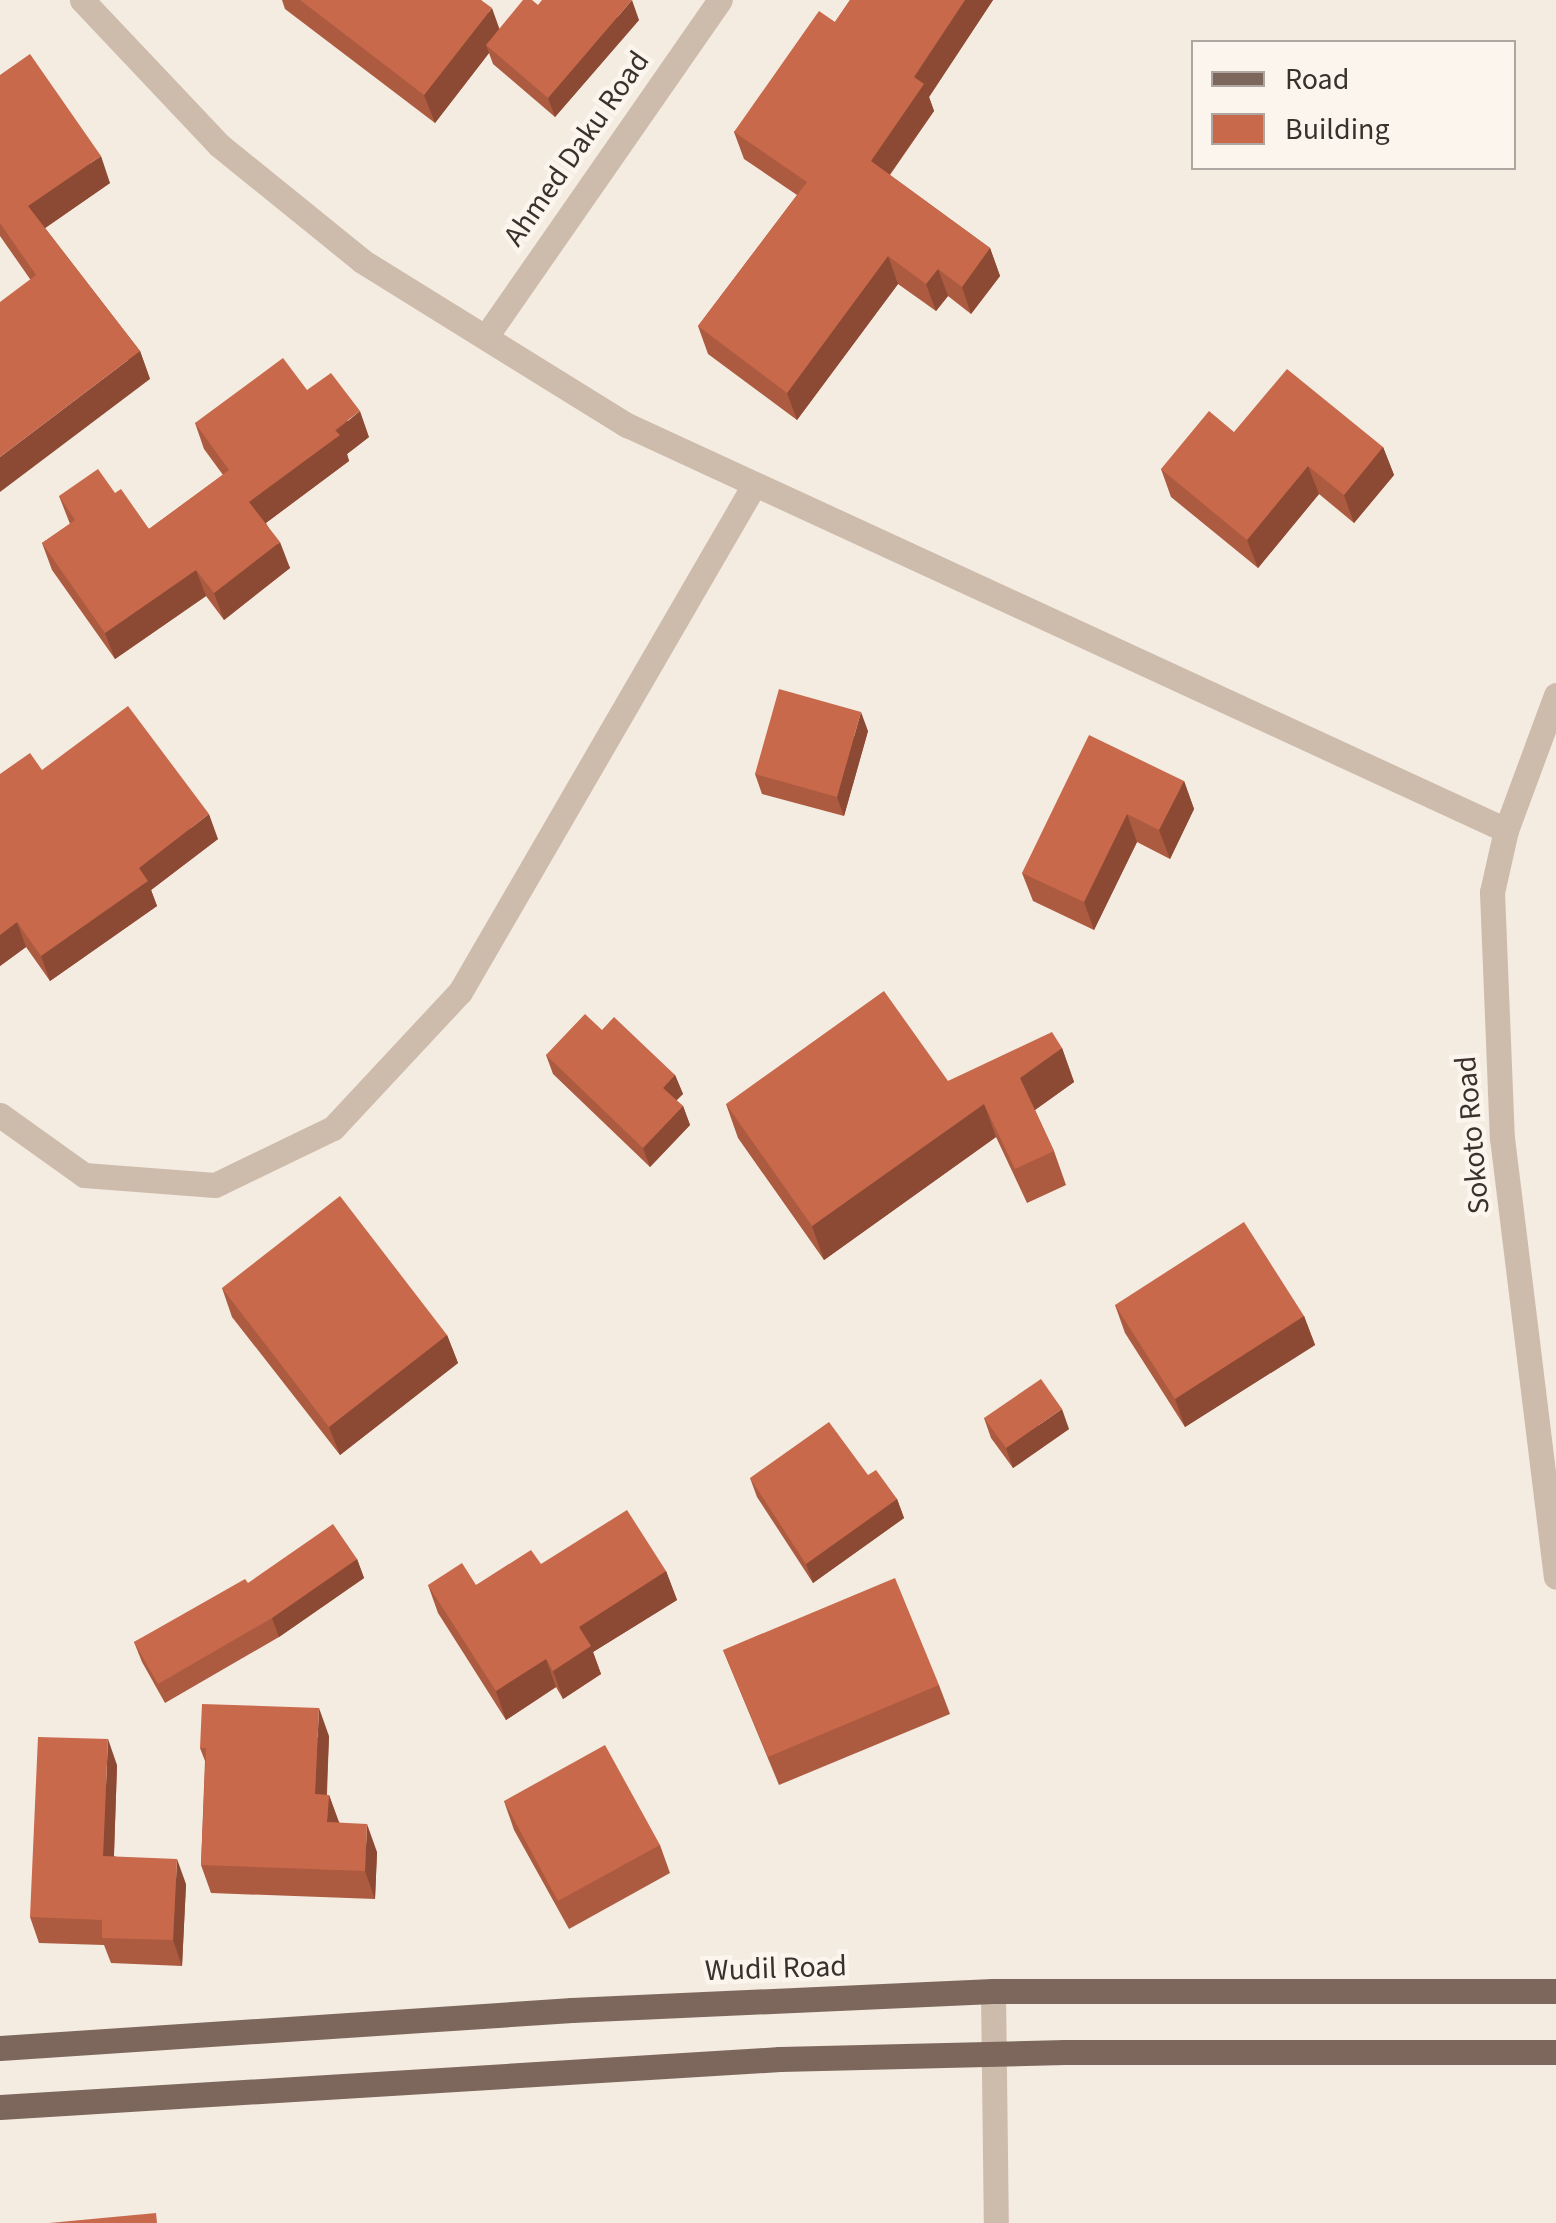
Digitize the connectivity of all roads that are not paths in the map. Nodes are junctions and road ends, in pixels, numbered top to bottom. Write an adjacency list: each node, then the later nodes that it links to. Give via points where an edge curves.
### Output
1 (82, 0): 3 (street, via 219,145 362,261)
2 (720, 0): 3 (street, Ahmed Daku Road)
3 (487, 335): 4 (street, via 627,425)
4 (754, 485): 6 (street); 7 (street, via 460,992 333,1128 215,1185 84,1175)
5 (1556, 695): 6 (street, Sokoto Road)
6 (1506, 830): 8 (street, Sokoto Road, via 1492,892 1502,1138)
7 (0, 1115)
8 (1556, 1578)
9 (1556, 1990): 10 (main road, Wudil Road)
10 (993, 1991): 11 (main road, Wudil Road, via 572,2010); 13 (street)
11 (0, 2048)
12 (1556, 2052): 13 (main road)
13 (996, 2054): 14 (main road, via 761,2060); 15 (street)
14 (0, 2106)
15 (996, 2223)

